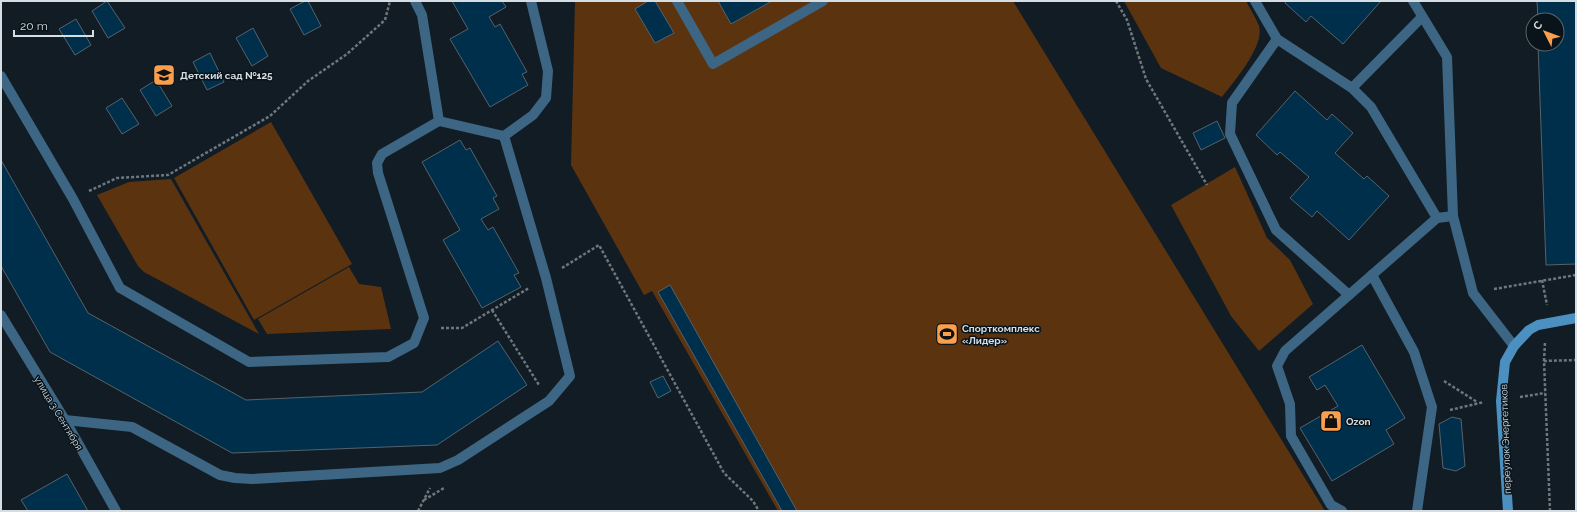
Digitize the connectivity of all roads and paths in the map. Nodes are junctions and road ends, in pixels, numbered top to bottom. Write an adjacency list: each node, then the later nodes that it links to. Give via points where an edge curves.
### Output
1 (390, 1): 16 (path, via 385,20 347,54 308,81 270,116 168,174 117,178)
2 (415, 1): 13 (street, via 422,15)
3 (531, 1): 14 (street, via 548,71 546,98 533,115)
4 (677, 1): 5 (street, via 713,64)
5 (823, 1)
6 (1116, 1): 15 (path, via 1127,20 1146,79)
7 (1255, 1): 10 (street)
8 (1413, 1): 9 (street)
9 (1422, 17): 12 (street); 17 (street, via 1447,57)
10 (1277, 39): 12 (street); 23 (street, via 1232,102 1230,134 1276,230)
11 (1, 76): 16 (street)
12 (1352, 88): 18 (street, via 1371,107)
13 (439, 121): 14 (street); 26 (street, via 382,154 377,163 424,318)
14 (504, 136): 21 (street)
15 (1207, 185)
16 (73, 199): 26 (street, via 120,288 249,362 388,357 414,343)
17 (1453, 216): 18 (street); 22 (street)
18 (1437, 218): 19 (street)
19 (1372, 275): 23 (street); 29 (street, via 1414,352)
20 (1576, 275): 22 (path)
21 (546, 278): 26 (path, via 462,328); 31 (street, via 570,376 549,401 458,460 440,468 235,478 220,475 132,427); 33 (path, via 598,245 724,472 753,501)
22 (1473, 293): 27 (street)
23 (1349, 295): 34 (street, via 1285,351 1277,366 1290,404 1291,436 1331,505)
24 (1, 315): 31 (street, улица 3 Сентября)
25 (1576, 318): 27 (street, переулок Энергетиков, via 1538,325 1521,337)
26 (419, 328)
27 (1514, 346): 36 (street, переулок Энергетиков, via 1508,354 1503,372 1501,401)
28 (1576, 360): 37 (path, via 1544,361)
29 (1418, 365): 30 (path); 35 (street, via 1432,407)
30 (1478, 402)
31 (65, 420): 32 (street, улица 3 Сентября)
32 (116, 511)
33 (759, 511)
34 (1342, 511)
35 (1417, 511)
36 (1508, 511)
37 (1550, 511)

